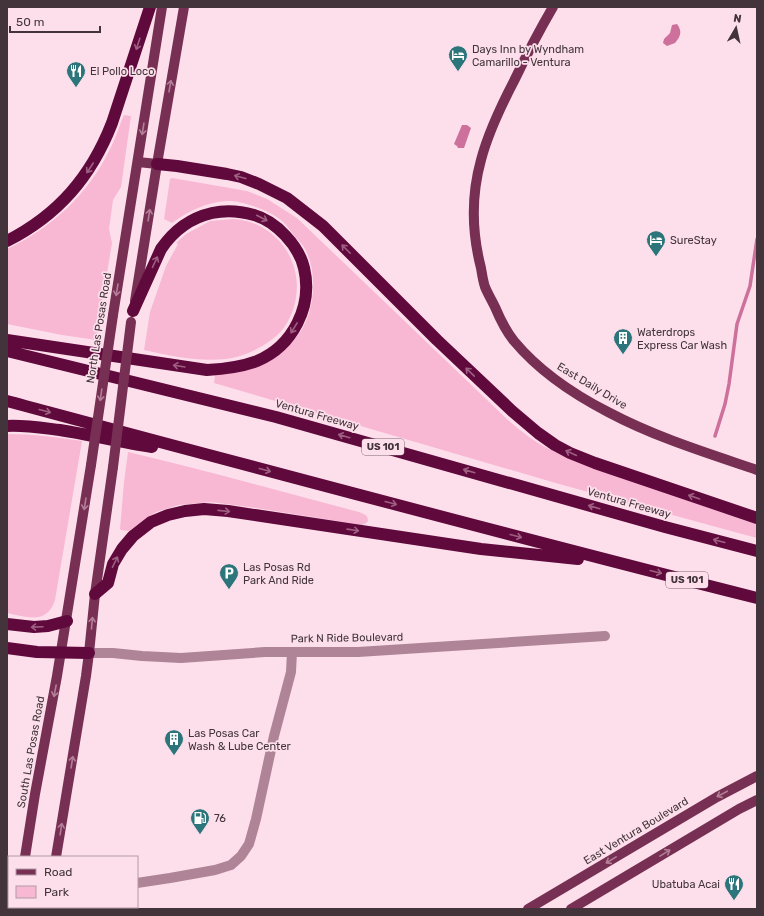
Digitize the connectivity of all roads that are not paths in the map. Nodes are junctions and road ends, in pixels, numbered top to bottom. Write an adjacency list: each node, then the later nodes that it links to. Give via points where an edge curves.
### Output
1 (150, 7): 7 (highway, one-way to 7, via 112,123 88,172 66,198 39,222)
2 (162, 7): 5 (main road, North Las Posas Road, one-way to 5)
3 (184, 7): 6 (main road, one-way to 3)
4 (553, 7): 14 (main road, East Daily Drive, via 504,100 481,159 473,213 485,287 513,340 555,379 607,412 637,426)
5 (138, 162): 6 (main road); 20 (main road, North Las Posas Road, one-way to 20, bridge)
6 (157, 164): 8 (main road, one-way to 6); 15 (highway, one-way to 6, via 595,463 555,445 512,411 323,226 287,198 259,184 226,174)
7 (7, 241)
8 (132, 316): 9 (highway, one-way to 9, via 167,240 189,221 204,215 220,211 238,211 269,222 292,243 304,268 306,295 299,321 292,333 271,353 238,367 207,370); 18 (main road, bridge)
9 (7, 340)
10 (7, 350): 16 (highway, Ventura Freeway / US 101, one-way to 10, via 276,417)
11 (7, 401): 13 (highway, US 101, one-way to 13)
12 (7, 426): 13 (highway, via 82,434)
13 (239, 463): 17 (highway, US 101, one-way to 17)
14 (757, 470)
15 (757, 518)
16 (757, 551)
17 (618, 563): 18 (highway, one-way to 17, via 108,583 113,564 133,536 151,522 168,514 204,509 481,549); 19 (highway, US 101, one-way to 19)
18 (95, 594): 26 (main road, one-way to 18)
19 (757, 598)
20 (66, 621): 21 (highway, one-way to 21, via 34,627); 24 (main road, North Las Posas Road)
21 (7, 624)
22 (604, 636): 25 (street, Park N Ride Boulevard, via 358,652)
23 (7, 648): 24 (highway)
24 (61, 652): 26 (highway); 29 (main road, South Las Posas Road, one-way to 29)
25 (292, 652): 26 (street, Park N Ride Boulevard, via 181,658); 31 (street, via 291,672 256,819 249,844 241,856 231,865 215,870)
26 (90, 653): 30 (main road, one-way to 26)
27 (757, 776): 32 (main road, East Ventura Boulevard, one-way to 32, via 718,796)
28 (757, 800): 33 (main road, one-way to 28)
29 (25, 856)
30 (56, 856)
31 (138, 883)
32 (528, 909)
33 (571, 909)

